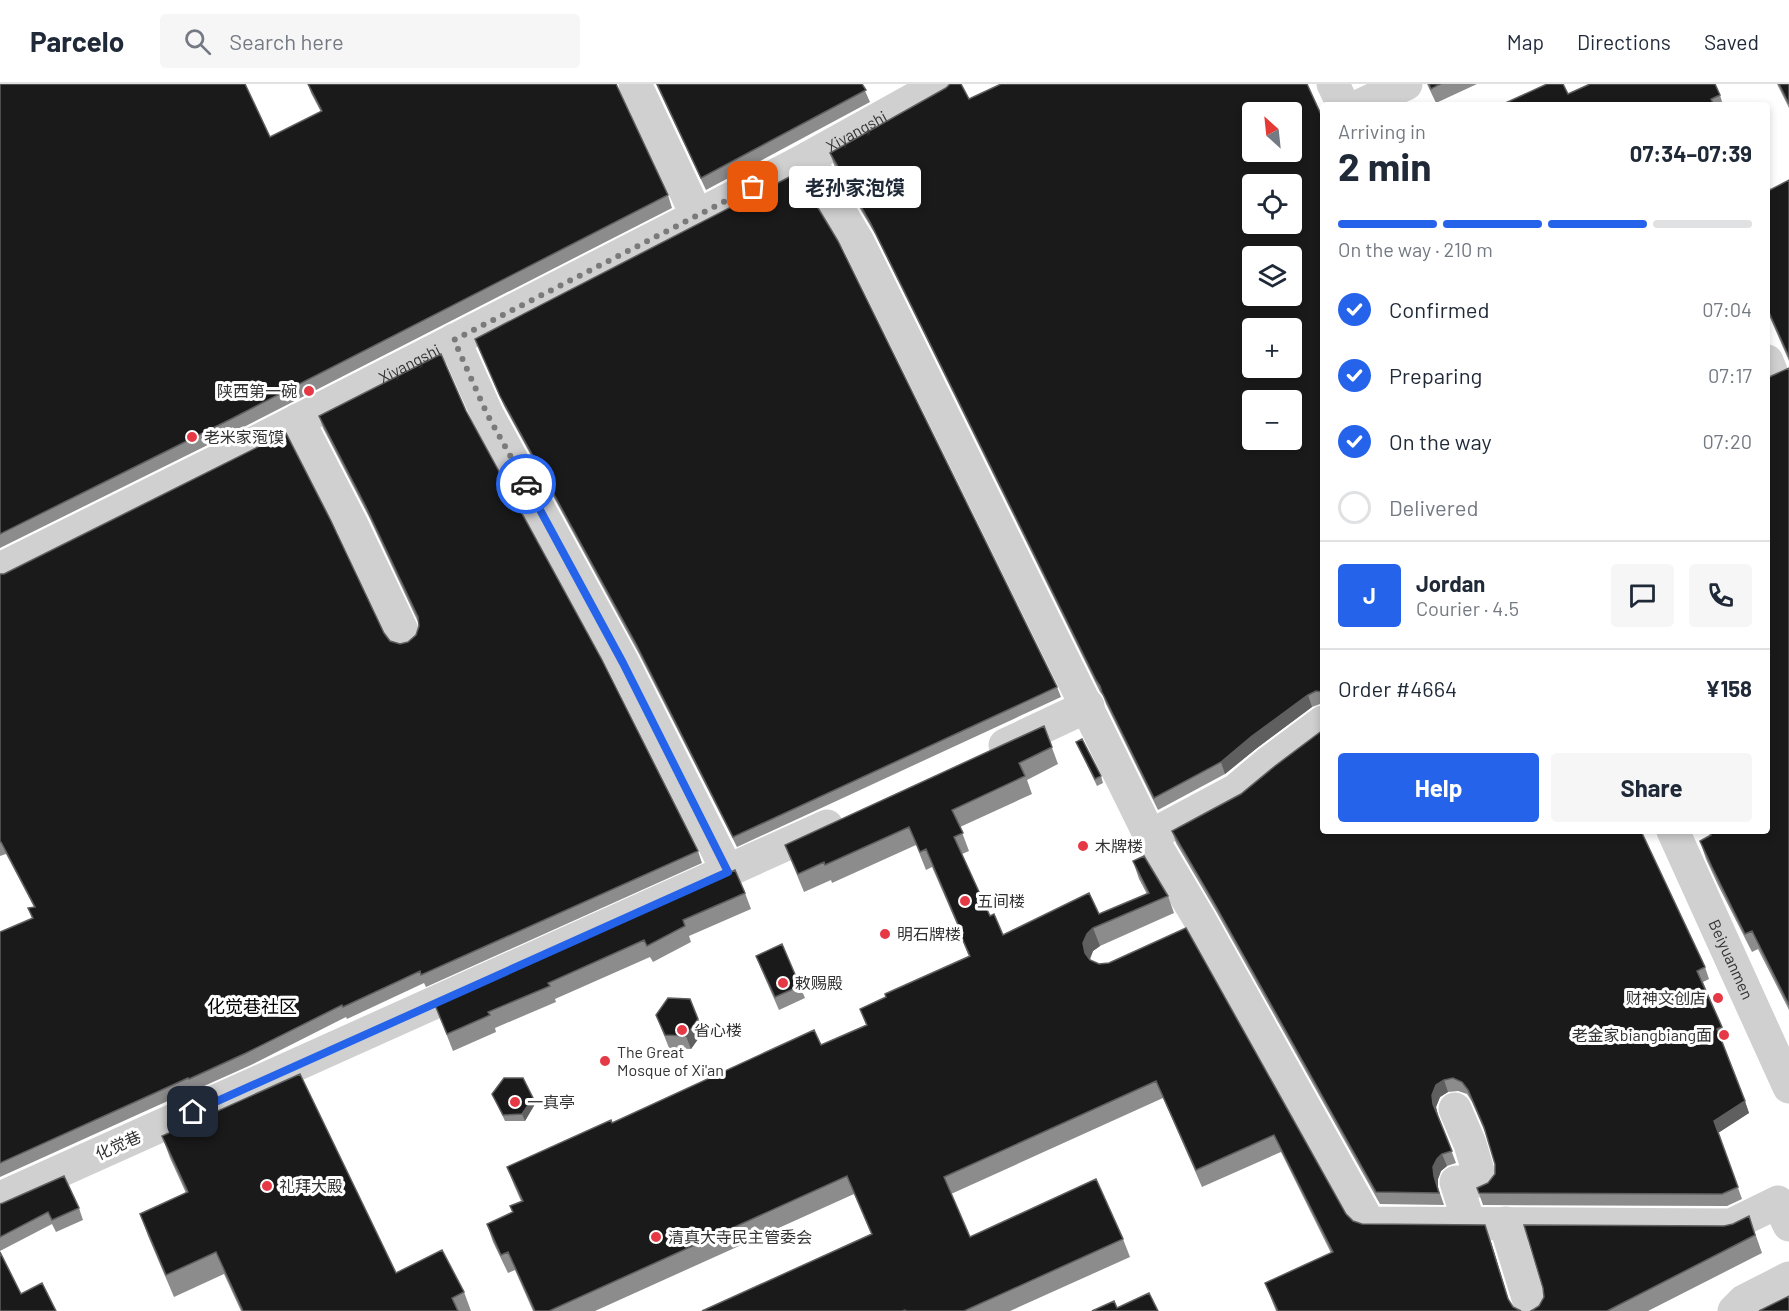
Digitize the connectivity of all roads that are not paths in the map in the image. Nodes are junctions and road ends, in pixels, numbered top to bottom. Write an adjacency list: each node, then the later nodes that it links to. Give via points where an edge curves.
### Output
1 (635, 84): 8 (street)
2 (941, 84): 7 (street, Xiyangshi)
3 (1334, 84): 5 (street)
4 (1406, 84): 6 (street)
5 (1342, 102)
6 (1367, 102)
7 (808, 158): 8 (street, Xiyangshi); 13 (street, via 858,242)
8 (697, 216): 9 (street, Xiyangshi)
9 (454, 340): 10 (street, Xiyangshi); 19 (street, via 487,414 623,663)
10 (298, 420): 11 (street, Xiyangshi); 12 (street)
11 (0, 569)
12 (405, 637)
13 (1088, 706): 15 (street); 18 (street)
14 (1320, 724): 18 (street, via 1236,790)
15 (979, 757)
16 (859, 812): 19 (street, 化觉巷)
17 (1674, 834): 22 (street, Beiyuanmen)
18 (1150, 836): 20 (street)
19 (728, 872): 24 (street, 化觉巷)
20 (1202, 922): 21 (street); 25 (street, via 1369,1223)
21 (1170, 936)
22 (1789, 1087)
23 (1455, 1109): 25 (street, via 1480,1181 1456,1182)
24 (0, 1198)
25 (1469, 1223): 26 (street)
26 (1504, 1223): 27 (street, via 1731,1225 1778,1202); 29 (street)
27 (1789, 1225)
28 (1789, 1278): 30 (street, via 1744,1301)
29 (1532, 1311)
30 (1734, 1311)

